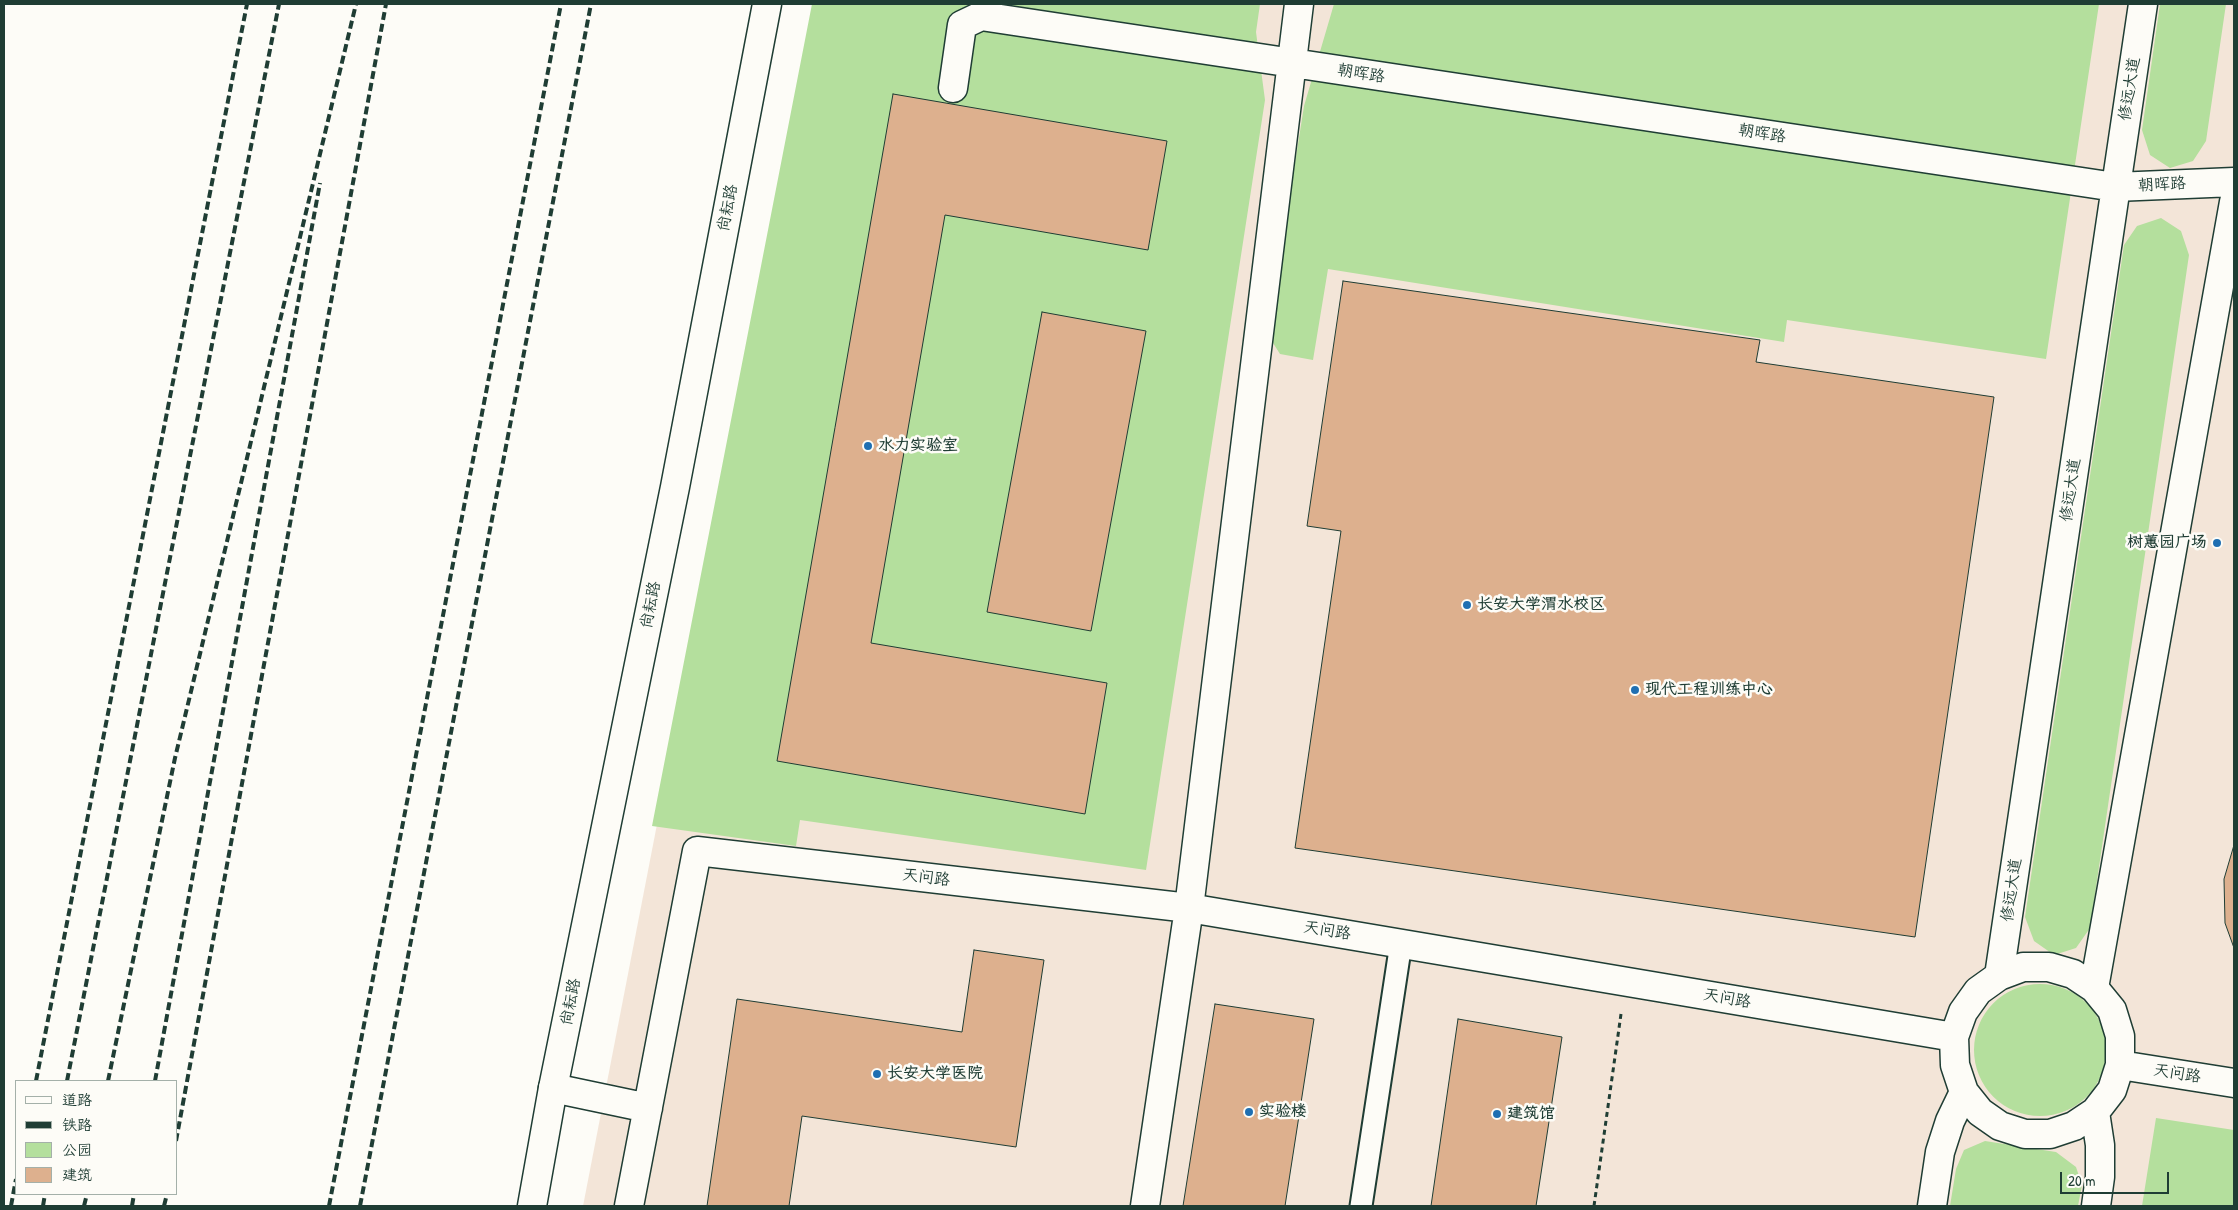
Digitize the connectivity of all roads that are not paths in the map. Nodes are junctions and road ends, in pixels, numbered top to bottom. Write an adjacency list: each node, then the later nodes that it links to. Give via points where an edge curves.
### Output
1 (767, 4): 16 (street, 尚耘路, via 673,496)
2 (1299, 4): 4 (street)
3 (2143, 4): 7 (street, 修远大道)
4 (1290, 63): 5 (street, 朝晖路, via 981,16 962,25); 7 (street, 朝晖路); 9 (street)
5 (952, 88)
6 (2234, 182): 7 (street, 朝晖路)
7 (2115, 188): 11 (street, 修远大道)
8 (2234, 202): 12 (street)
9 (1189, 908): 10 (street, 天问路); 18 (street, 天问路, via 697,851); 22 (street)
10 (1401, 943): 13 (street, 天问路); 23 (lane)
11 (1999, 976): 12 (street, via 2023,967 2049,967 2073,974); 13 (street, via 1978,991 1963,1012)
12 (2094, 988): 14 (street, via 2112,1010 2120,1036)
13 (1954, 1037): 17 (street, via 1955,1065)
14 (2120, 1065): 15 (street, 天问路); 19 (street, via 2112,1090)
15 (2234, 1083)
16 (554, 1088): 18 (street); 20 (street, 尚耘路)
17 (1964, 1092): 19 (street, via 1980,1112 2000,1126 2024,1134 2050,1134 2074,1126); 24 (street, via 1940,1152)
18 (648, 1108): 21 (street)
19 (2094, 1112): 25 (street, via 2100,1145)
20 (532, 1206)
21 (629, 1206)
22 (1145, 1206)
23 (1361, 1206)
24 (1932, 1206)
25 (2096, 1206)

